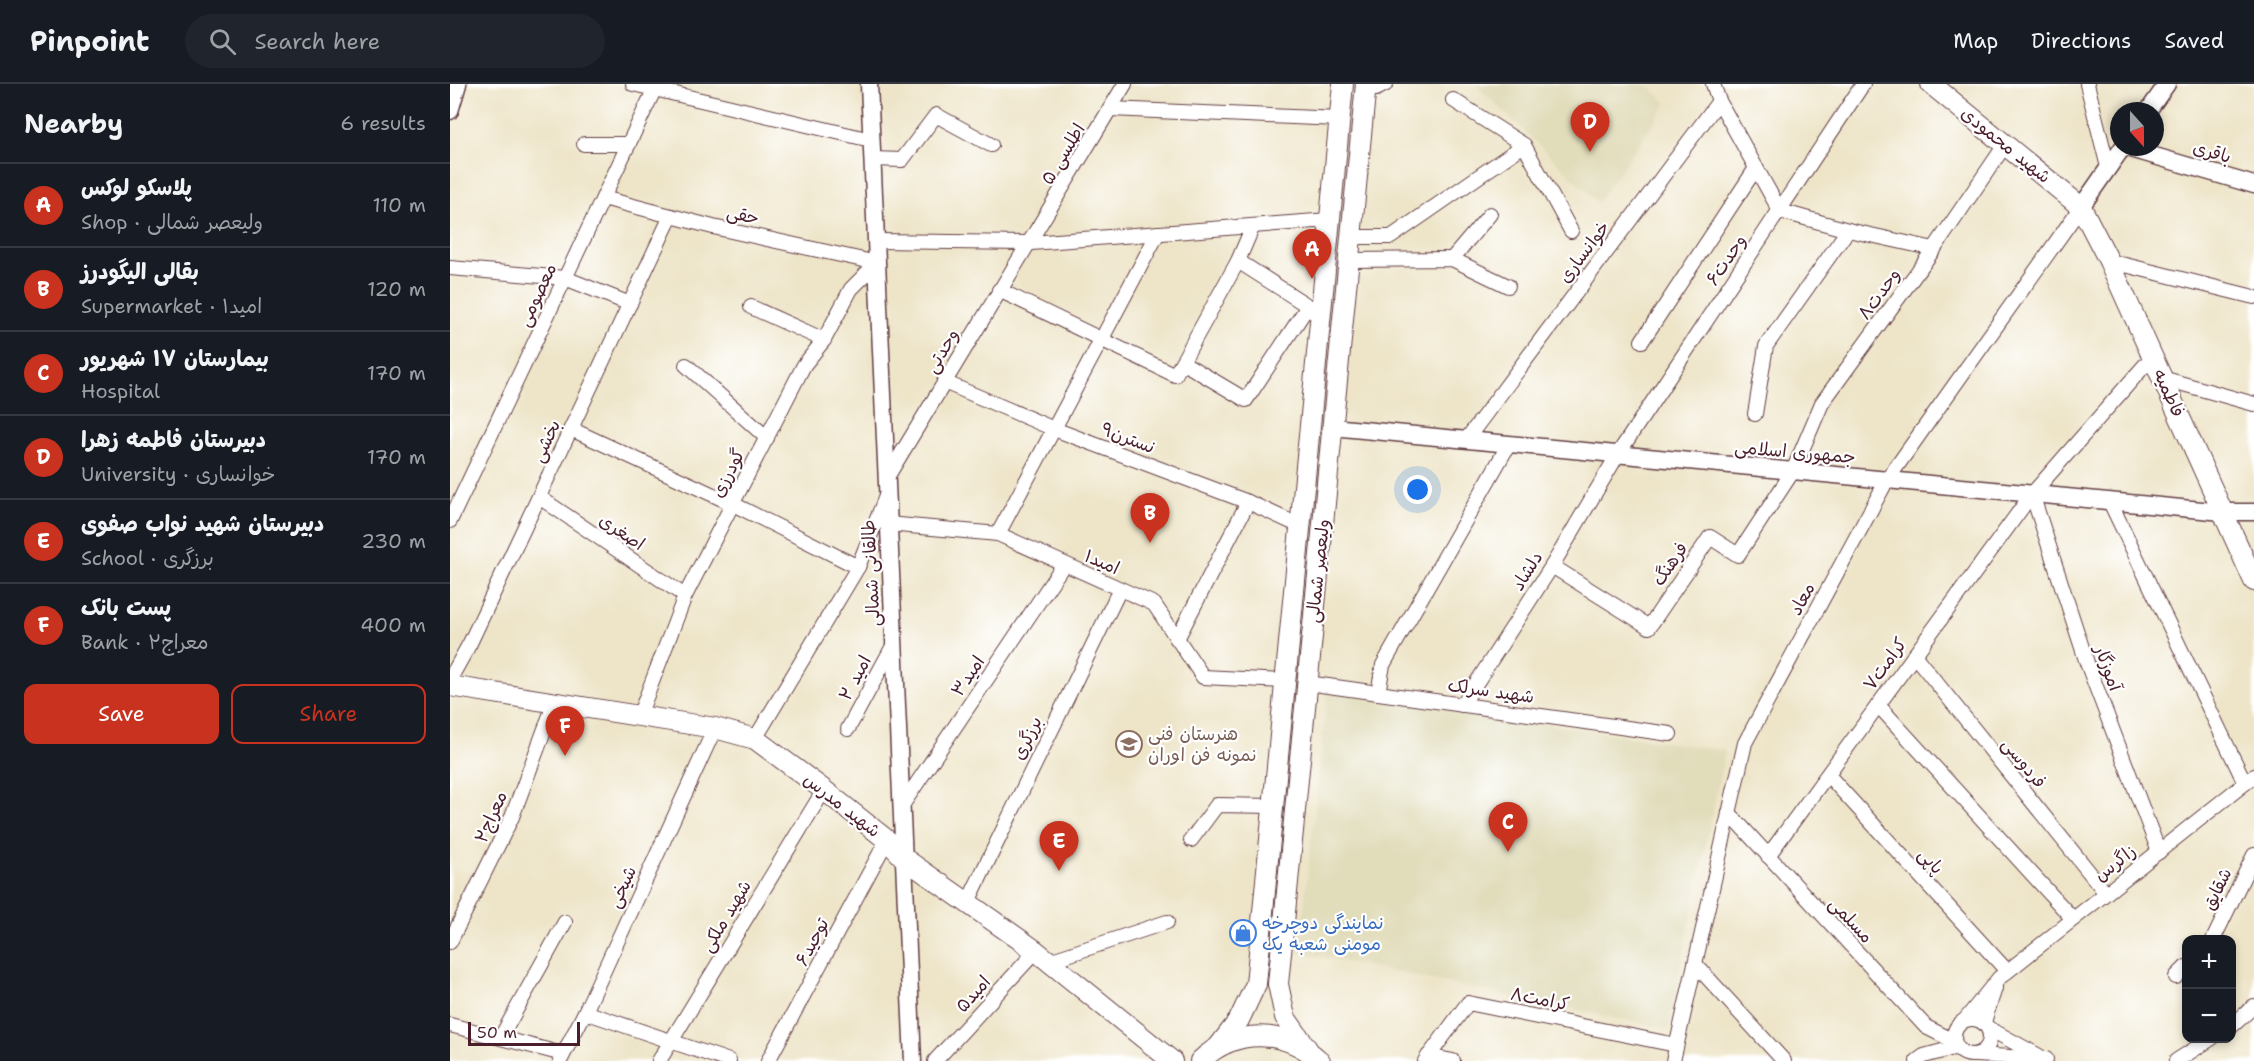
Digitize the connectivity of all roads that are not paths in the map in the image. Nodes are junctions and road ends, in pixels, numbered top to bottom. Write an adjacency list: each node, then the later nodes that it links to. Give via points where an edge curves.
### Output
1 (633, 84): 10 (street)
2 (868, 84): 18 (street, طالقانی شمالی)
3 (1343, 84): 17 (main road, ولیعصر شمالی)
4 (1386, 84): 12 (street)
5 (1713, 84): 14 (street)
6 (1863, 84): 32 (street, وحدت۶)
7 (1931, 84): 23 (main road, شهید محمودی)
8 (2087, 84): 28 (street)
9 (2167, 84): 15 (street)
10 (656, 86): 18 (street); 20 (street, معصومی)
11 (1120, 86): 16 (street, اطلسی ۵)
12 (1366, 86): 40 (main road, ولیعصر شمالی)
13 (1454, 99): 22 (street)
14 (1719, 102): 27 (street); 71 (street, خوانساری)
15 (2154, 102)
16 (1111, 109): 17 (street); 42 (street, اطلسی ۵)
17 (1339, 119): 35 (main road, ولیعصر شمالی)
18 (871, 141): 26 (street, طالقانی شمالی)
19 (584, 144): 20 (street)
20 (629, 144): 30 (street, معصومی)
21 (991, 145): 26 (street, via 936,115 902,160)
22 (1524, 145): 38 (street); 40 (street, via 1391,237)
23 (2005, 145): 31 (main road, شهید محمودی); 43 (street, وحدت۸)
24 (2117, 156): 28 (street)
25 (2155, 156): 29 (street, باقری)
26 (872, 159): 41 (street, طالقانی شمالی)
27 (1756, 168): 32 (street); 59 (street)
28 (2108, 168): 31 (street)
29 (2254, 184)
30 (603, 198): 34 (street, حقی); 50 (street, معصومی)
31 (2080, 207): 47 (main road, فاطمیه); 75 (street, معاد)
32 (1780, 211): 37 (street); 73 (street, وحدت۶)
33 (1490, 214): 44 (street)
34 (671, 216): 48 (street, حقی); 54 (street, بخشی)
35 (1329, 220): 36 (street); 56 (main road, ولیعصر شمالی)
36 (1253, 226): 39 (street); 46 (street)
37 (1848, 230): 43 (street); 66 (street, via 1766,345)
38 (1571, 231)
39 (1158, 233): 42 (street); 58 (street)
40 (1351, 237): 45 (main road, ولیعصر شمالی)
41 (876, 241): 42 (street); 48 (street, طالقانی شمالی)
42 (1031, 243): 52 (street, وحدتی)
43 (1934, 249): 74 (street, وحدت۸, via 1822,403)
44 (1452, 259): 45 (street); 51 (street)
45 (1349, 260): 67 (main road, ولیعصر شمالی)
46 (1238, 261): 56 (street); 61 (street)
47 (2109, 261): 53 (street); 60 (main road, فاطمیه)
48 (877, 263): 57 (street, گودرزی, via 851,290); 76 (street, طالقانی شمالی)
49 (450, 268): 50 (street)
50 (565, 278): 54 (street); 84 (street, معصومی)
51 (1508, 286)
52 (999, 290): 58 (street); 64 (street, وحدتی)
53 (2254, 297)
54 (630, 304): 68 (street, بخشی)
55 (751, 307): 57 (street)
56 (1314, 313): 61 (street, via 1246,400); 86 (main road, ولیعصر شمالی)
57 (824, 340): 70 (street, گودرزی, via 804,365)
58 (1101, 341): 61 (street, via 1175,375); 69 (street)
59 (1642, 341)
60 (2152, 357): 63 (main road, فاطمیه); 77 (street, کرامت۷)
61 (1182, 362)
62 (686, 365): 70 (street)
63 (2162, 378): 65 (street); 82 (main road, فاطمیه)
64 (944, 382): 69 (street, نسترن۹); 76 (street, وحدتی)
65 (2254, 404)
66 (1755, 414)
67 (1332, 427): 71 (street, جمهوری اسلامی); 99 (main road, ولیعصر شمالی)
68 (571, 429): 78 (street, بخشی); 81 (street)
69 (1054, 429): 79 (street, نسترن۹); 87 (street)
70 (767, 438): 81 (street, گودرزی)
71 (1466, 440): 72 (street, جمهوری اسلامی)
72 (1509, 444): 73 (street, جمهوری اسلامی); 101 (street, via 1383,664)
73 (1618, 454): 74 (street, جمهوری اسلامی); 89 (street, دلشاد)
74 (1794, 471): 75 (street, جمهوری اسلامی); 89 (street, فرهنگ, via 1738,555 1710,537 1649,627)
75 (1887, 480): 77 (street, جمهوری اسلامی); 115 (street, معاد, via 1745,743)
76 (887, 486): 85 (street, طالقانی شمالی); 90 (street, وحدتی)
77 (2032, 494): 80 (street, جمهوری اسلامی); 96 (street, کرامت۷); 118 (street, آموزگار, via 2086,663)
78 (539, 497): 93 (street, اصغری); 97 (street, بخشی, via 471,643)
79 (1248, 502): 86 (street, نسترن۹); 94 (street)
80 (2110, 502): 82 (street, جمهوری اسلامی); 111 (street)
81 (733, 504): 90 (street); 93 (street, گودرزی)
82 (2223, 512): 83 (street, جمهوری اسلامی); 91 (main road, فاطمیه)
83 (2254, 512)
84 (450, 521)
85 (888, 524): 87 (street, امید۱); 95 (street, طالقانی شمالی)
86 (1300, 526): 98 (main road, ولیعصر شمالی)
87 (998, 534): 88 (street, امید۱)
88 (1064, 564): 92 (street, امید۱); 114 (street, امید۳)
89 (1552, 566): 103 (street, دلشاد)
90 (858, 567): 109 (street, وحدتی)
91 (2254, 581)
92 (1120, 589): 94 (street, امید۱, via 1154,604); 123 (street, برزگری)
93 (685, 596): 105 (street, گودرزی)
94 (1177, 639): 98 (street, امید۱, via 1203,677)
95 (894, 644): 107 (street, امید ۲); 114 (street, طالقانی شمالی)
96 (1914, 655): 104 (street, کرامت۷); 122 (street, فردوسی)
97 (450, 679)
98 (1285, 681): 113 (main road, ولیعصر شمالی)
99 (1307, 683): 101 (street, شهید سرلک); 146 (main road, ولیعصر شمالی, via 1278,984 1285,1017)
100 (450, 686): 102 (main road, شهید مدرس)
101 (1378, 693): 103 (street, شهید سرلک)
102 (555, 702): 105 (main road, شهید مدرس); 128 (street, معراج۲, via 512,817)
103 (1462, 705): 108 (street, شهید سرلک)
104 (1878, 705): 110 (street, کرامت۷); 124 (street)
105 (639, 716): 106 (main road, شهید مدرس)
106 (715, 728): 109 (main road, شهید مدرس); 135 (street, شیخی)
107 (848, 729)
108 (1670, 734)
109 (755, 740): 112 (main road, شهید مدرس)
110 (1828, 775): 120 (street, کرامت۷); 132 (street, پاپی)
111 (2250, 780): 118 (street, زاگرس)
112 (824, 790): 116 (main road, شهید مدرس); 141 (street, شهید ملکی)
113 (1273, 806): 117 (street, via 1216,805); 145 (main road, ولیعصر شمالی, via 1256,984 1239,1020)
114 (901, 807): 121 (street, طالقانی شمالی)
115 (1729, 813): 120 (street, مسلمی); 130 (street, معاد)
116 (887, 840): 121 (main road, شهید مدرس); 154 (street, توحید۶)
117 (1191, 840)
118 (2159, 852): 122 (street, زاگرس)
119 (2254, 855): 127 (street, شقایق)
120 (1768, 856): 143 (street, مسلمی, via 1926,1027)
121 (905, 859): 123 (main road, شهید مدرس); 155 (street, طالقانی شمالی)
122 (2106, 893): 124 (street, زاگرس)
123 (967, 904): 129 (main road, شهید مدرس)
124 (2073, 919): 132 (street, زاگرس)
125 (566, 922): 140 (street)
126 (1167, 922): 129 (street)
127 (2215, 935)
128 (450, 942)
129 (1043, 956): 156 (street, امید۵); 157 (main road, شهید مدرس)
130 (1695, 964): 144 (street, معاد); 161 (street)
131 (2182, 972): 133 (street)
132 (2003, 974): 136 (street, زاگرس); 139 (street)
133 (2176, 977)
134 (2254, 1006): 137 (street)
135 (585, 1012): 141 (street); 148 (street, شیخی)
136 (1965, 1020): 139 (street, via 1975,1019); 143 (street, via 1957,1027)
137 (2236, 1022)
138 (450, 1025): 140 (street)
139 (1986, 1025): 147 (street, via 1989,1045); 151 (street)
140 (501, 1037): 148 (street)
141 (671, 1041): 152 (street, شهید ملکی); 153 (street)
142 (2204, 1043): 162 (street)
143 (1956, 1044): 147 (street, via 1965,1054); 150 (street)
144 (1676, 1045): 149 (street, کرامت۸, via 1468,1003); 160 (street, معاد)
145 (1219, 1046): 146 (main road, via 1258,1035 1284,1039); 158 (main road)
146 (1314, 1055)
147 (1976, 1055): 151 (street)
148 (561, 1058)
149 (1427, 1059): 159 (street)
150 (1920, 1059)
151 (2047, 1060)
152 (659, 1061)
153 (729, 1061)
154 (768, 1061)
155 (913, 1061)
156 (935, 1061)
157 (1172, 1061)
158 (1200, 1061)
159 (1453, 1061)
160 (1673, 1061)
161 (1784, 1061)
162 (2176, 1061)

